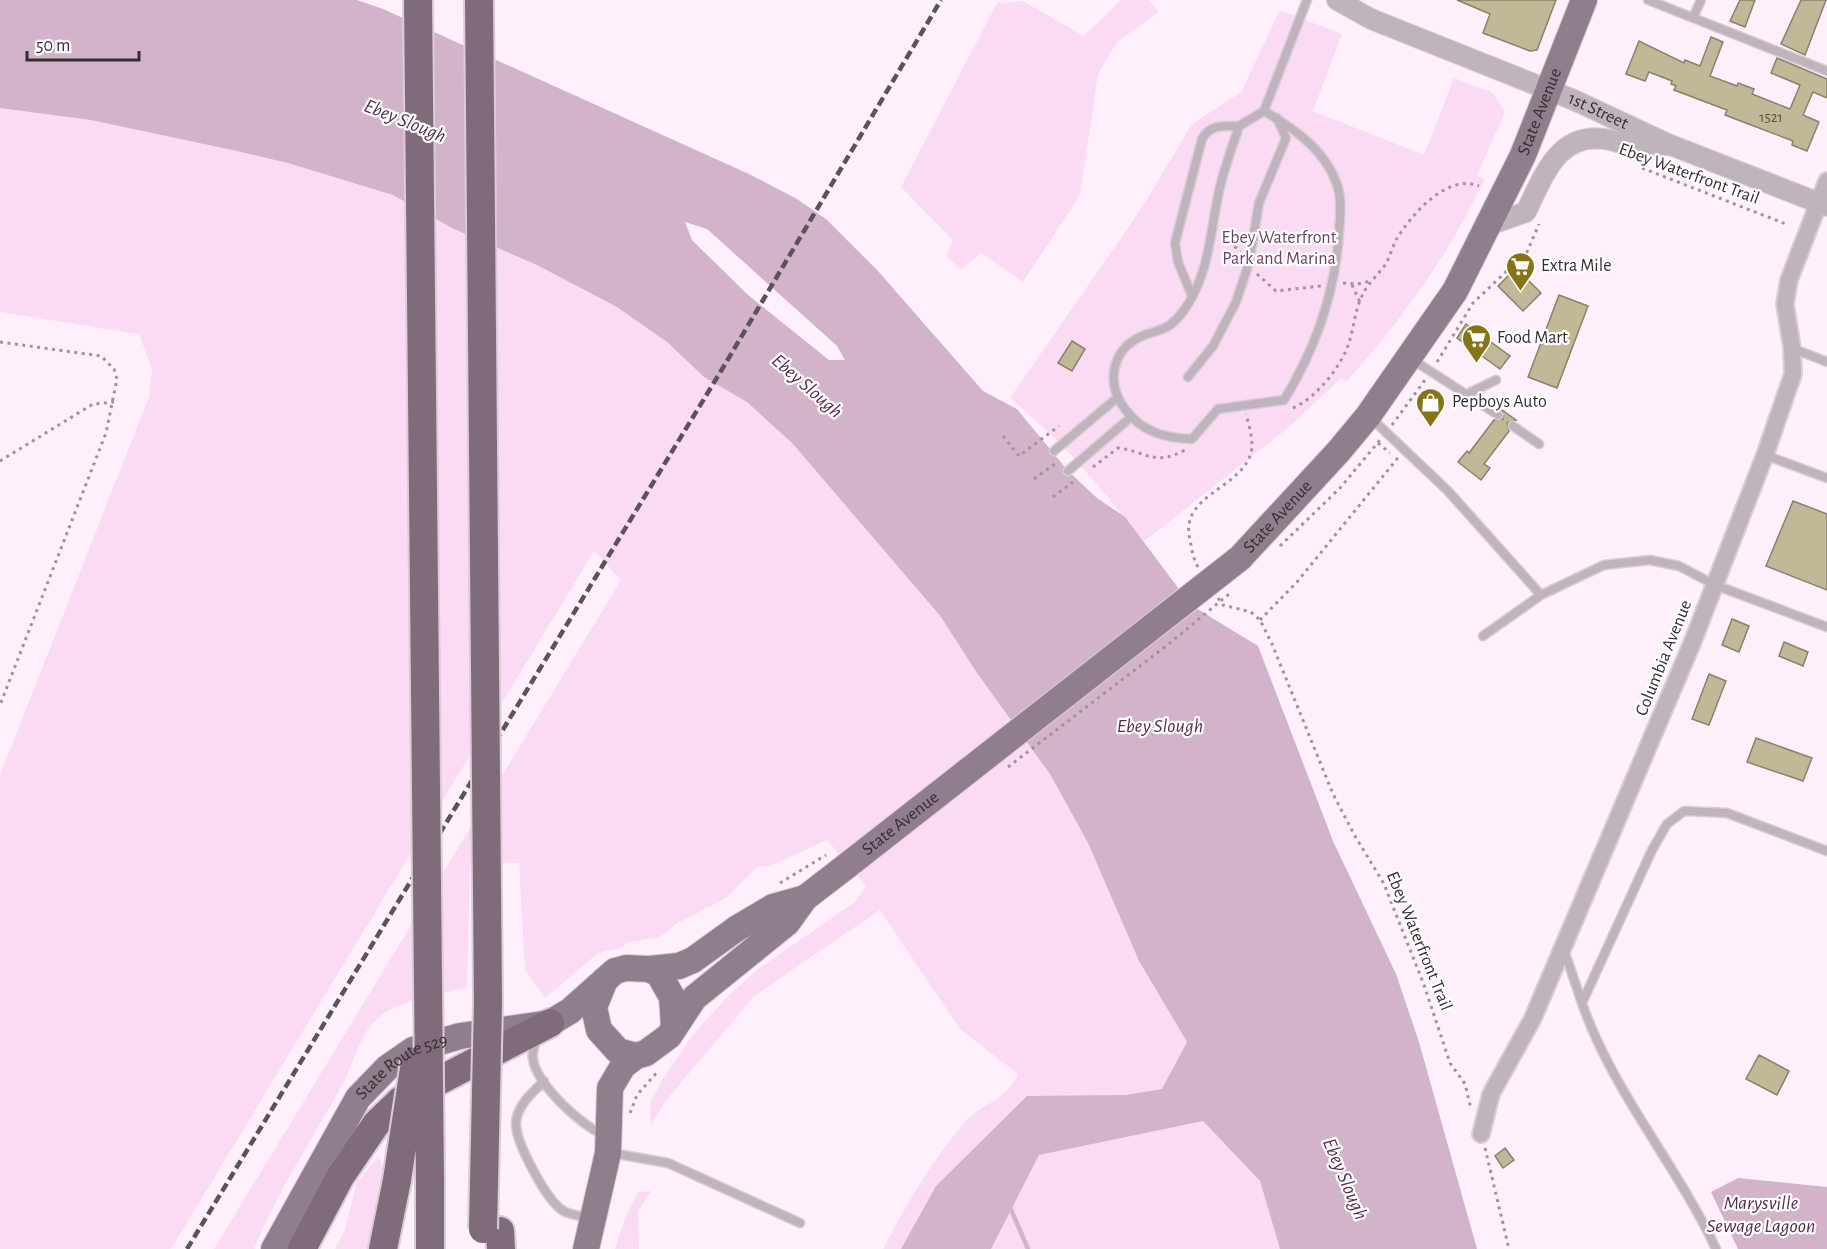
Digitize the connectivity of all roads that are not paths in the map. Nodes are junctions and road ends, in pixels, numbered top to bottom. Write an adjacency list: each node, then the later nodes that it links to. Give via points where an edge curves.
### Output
1 (418, 0): 44 (highway, bridge)
2 (479, 0): 54 (highway, bridge)
3 (1307, 0): 11 (lane)
4 (1337, 0): 10 (street, 1st Street, via 1371,20)
5 (1584, 0): 10 (main road, State Avenue)
6 (1648, 0): 8 (lane)
7 (1701, 0): 8 (lane)
8 (1694, 18): 9 (lane)
9 (1827, 71)
10 (1549, 90): 14 (street, 1st Street); 17 (main road, State Avenue)
11 (1264, 111): 12 (lane); 13 (lane)
12 (1276, 118): 22 (lane, via 1286,138 1259,203 1249,263 1236,302 1213,346); 27 (lane, via 1300,133 1321,156 1340,196 1334,284 1308,357 1284,400 1218,409 1192,439 1160,436)
13 (1239, 126): 18 (lane, via 1220,188 1202,276); 18 (lane, via 1207,131 1187,193 1175,243)
14 (1668, 144): 16 (street, 1st Street); 17 (street, via 1647,152 1609,140 1589,138 1573,143 1558,153 1526,212)
15 (1827, 182): 16 (street, Columbia Avenue)
16 (1823, 204): 19 (street, Columbia Avenue, via 1789,280 1785,304)
17 (1489, 225): 20 (main road, State Avenue, via 1455,291)
18 (1192, 296): 25 (lane, via 1167,327 1128,344 1114,366)
19 (1792, 348): 21 (lane); 32 (street, Columbia Avenue, via 1793,374)
20 (1410, 358): 24 (lane); 28 (main road, State Avenue)
21 (1827, 362)
22 (1188, 377)
23 (1496, 380): 24 (lane)
24 (1467, 394): 26 (lane)
25 (1118, 397): 27 (lane); 31 (lane)
26 (1498, 416)
27 (1131, 417): 33 (lane)
28 (1377, 424): 36 (lane, via 1448,491); 40 (main road, State Avenue, bridge, via 1338,452 1240,558 838,859)
29 (1513, 426): 30 (lane)
30 (1539, 444)
31 (1054, 451)
32 (1765, 455): 34 (lane); 35 (street, Columbia Avenue)
33 (1068, 471)
34 (1827, 478)
35 (1715, 585): 36 (lane, via 1679,566 1650,560 1604,565); 37 (lane); 41 (street, Columbia Avenue)
36 (1541, 595): 38 (lane)
37 (1827, 627)
38 (1483, 636)
39 (1827, 851): 45 (lane, via 1727,813 1684,811 1667,824 1652,850)
40 (805, 898): 42 (main road, State Avenue, via 773,907 693,960 679,966); 47 (main road, State Avenue, via 787,923 694,998)
41 (1563, 947): 45 (lane); 50 (street, Columbia Avenue, via 1533,1018 1491,1094)
42 (649, 969): 43 (main road, via 626,968); 47 (main road, via 658,974 672,997)
43 (605, 980): 46 (main road, State Route 529, via 570,1011); 48 (main road, via 594,1007 599,1030 618,1052)
44 (426, 1000): 57 (highway, bridge); 58 (highway, bridge)
45 (1582, 1003): 60 (lane, via 1594,1038 1699,1212)
46 (544, 1026): 49 (lane, via 532,1059); 55 (main road, State Route 529, via 433,1042 387,1068 358,1098); 56 (highway, via 400,1101 376,1124 340,1177)
47 (674, 1027): 48 (main road, via 660,1045)
48 (636, 1056): 51 (main road, via 623,1066 610,1088)
49 (544, 1081): 51 (lane, via 595,1132); 52 (lane, via 522,1104 516,1124 528,1163 563,1211)
50 (1481, 1134)
51 (615, 1137): 52 (main road); 53 (lane)
52 (591, 1219): 59 (main road)
53 (800, 1223)
54 (492, 1239)
55 (274, 1249)
56 (302, 1249)
57 (383, 1249)
58 (430, 1249)
59 (586, 1249)
60 (1716, 1249)

